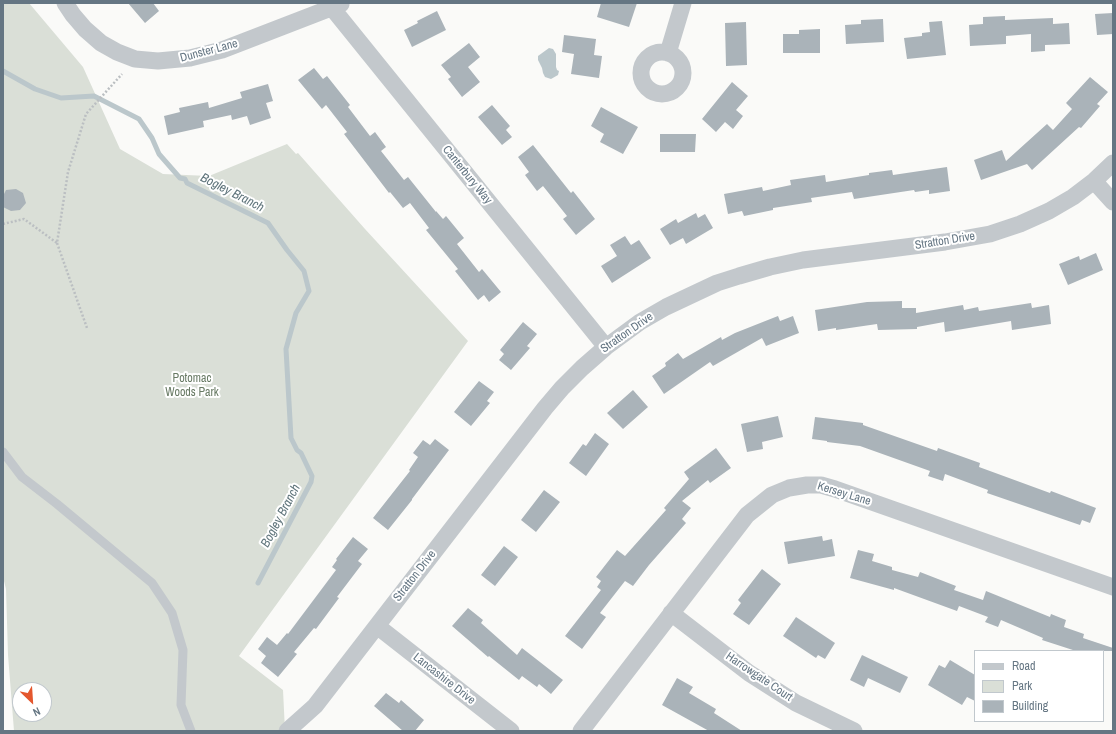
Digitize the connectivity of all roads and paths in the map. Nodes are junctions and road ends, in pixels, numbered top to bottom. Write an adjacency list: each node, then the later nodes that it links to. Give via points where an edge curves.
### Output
1 (65, 3): 3 (street, Dunster Lane, via 84,29 117,52 135,59 158,61 190,58 222,50)
2 (683, 3): 4 (street)
3 (334, 4): 12 (street, Canterbury Way)
4 (668, 52)
5 (122, 74): 10 (path, via 86,114 68,172)
6 (1113, 163): 7 (street, Stratton Drive)
7 (1094, 181): 8 (street); 12 (street, Stratton Drive, via 1073,197 1049,210 1020,224 990,234 803,260 717,283 666,307)
8 (1113, 202)
9 (3, 224): 10 (path, via 24,219)
10 (57, 243): 11 (path)
11 (87, 328)
12 (606, 347): 16 (street, Stratton Drive, via 582,368 545,408)
13 (3, 452): 17 (lane, via 22,477 152,583 172,613 183,650 181,705)
14 (1113, 587): 15 (street, Kersey Lane, via 835,489 807,485 789,488 772,495 747,515)
15 (671, 613): 20 (street, Kersey Lane); 21 (street, Harrowgate Court, via 749,673 796,703)
16 (377, 626): 18 (street, Stratton Drive, via 315,706); 19 (street, Lancashire Drive)
17 (191, 731)
18 (287, 731)
19 (512, 731)
20 (581, 731)
21 (854, 731)

